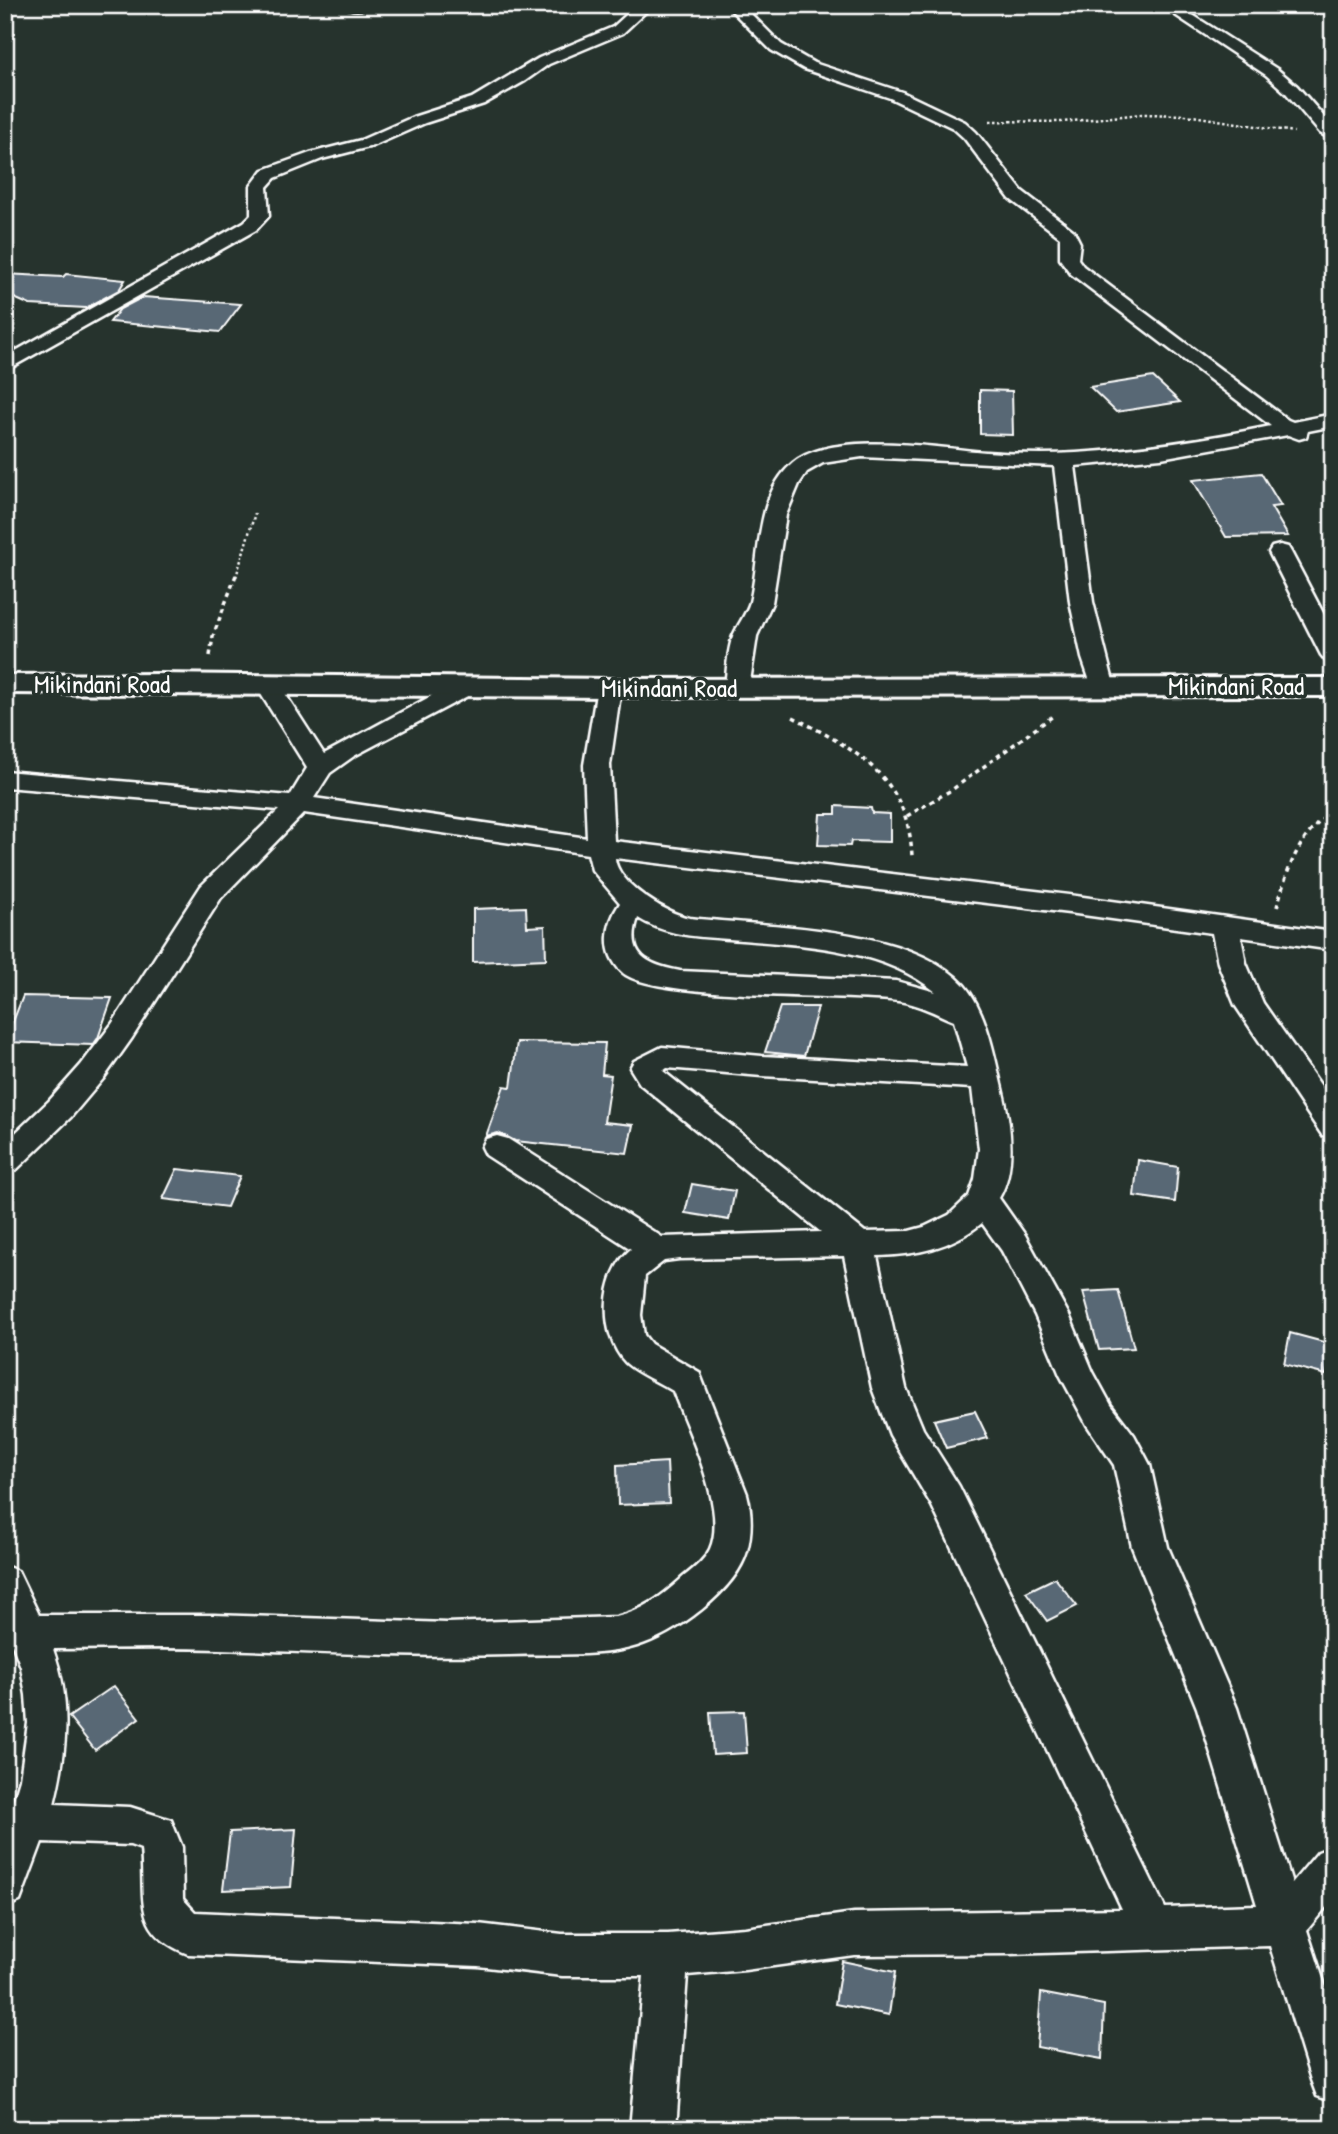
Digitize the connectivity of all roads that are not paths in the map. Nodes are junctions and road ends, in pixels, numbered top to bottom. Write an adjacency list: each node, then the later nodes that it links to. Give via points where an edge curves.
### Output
1 (351, 5): 2 (street)
2 (363, 5)
3 (646, 5): 7 (street, via 618,30 544,61 478,101 269,174 259,186 260,216 250,226)
4 (733, 5): 9 (street, via 771,42 809,66 896,95 948,119 970,135 1016,195 1068,235 1069,259 1077,270)
5 (1167, 5): 6 (street, via 1286,84)
6 (1333, 135)
7 (5, 365)
8 (1333, 420): 9 (street)
9 (1289, 429): 10 (street); 11 (street, via 1181,448)
10 (1333, 438)
11 (1065, 460): 16 (street, via 1078,589); 20 (street, via 874,450 831,455 802,466 775,516 761,604 746,635)
12 (1280, 552): 13 (street)
13 (1333, 655)
14 (266, 683): 15 (highway, Mikindani Road); 17 (highway, Mikindani Road); 21 (street)
15 (5, 684)
16 (1102, 685): 18 (highway, Mikindani Road); 20 (highway, Mikindani Road)
17 (468, 686): 19 (highway, Mikindani Road); 21 (street)
18 (1333, 687)
19 (609, 688): 20 (highway, Mikindani Road); 24 (street, via 597,765)
20 (737, 688)
21 (320, 768): 23 (street)
22 (5, 779): 23 (street)
23 (298, 804): 24 (street); 32 (street, via 211,892 92,1072)
24 (602, 848): 25 (street, via 605,870); 26 (street)
25 (635, 902): 28 (street, via 659,918 683,926 801,936 895,959 939,979 959,999); 28 (street, via 625,915 620,934 632,966 647,974 707,983 896,991)
26 (1225, 926): 27 (street); 30 (street, via 1232,963 1249,1004)
27 (1333, 941)
28 (964, 1014): 29 (street)
29 (985, 1078): 33 (street, via 996,1145); 34 (street, via 662,1057 647,1065 651,1077)
30 (1333, 1127)
31 (497, 1146): 35 (street)
32 (5, 1162)
33 (984, 1201): 34 (street, via 961,1223 925,1240); 41 (street, via 1014,1244 1077,1375 1132,1465 1150,1546 1217,1708)
34 (858, 1244): 35 (street); 42 (street, via 889,1388 908,1435 946,1497)
35 (657, 1250): 37 (street, via 636,1263 626,1281 628,1339 639,1354 687,1382 734,1514 728,1553 715,1572 671,1612 616,1634 447,1640 214,1632)
36 (5, 1582): 37 (street)
37 (26, 1632): 38 (street, via 40,1667 47,1704 47,1749)
38 (29, 1822): 40 (street); 43 (street, via 130,1826 157,1834 165,1911 188,1933 478,1945 562,1955)
39 (1333, 1866): 41 (street)
40 (5, 1887)
41 (1284, 1925): 42 (street); 44 (street)
42 (1153, 1929): 43 (street, via 854,1934)
43 (668, 1955): 45 (street)
44 (1333, 2080)
45 (653, 2129)

